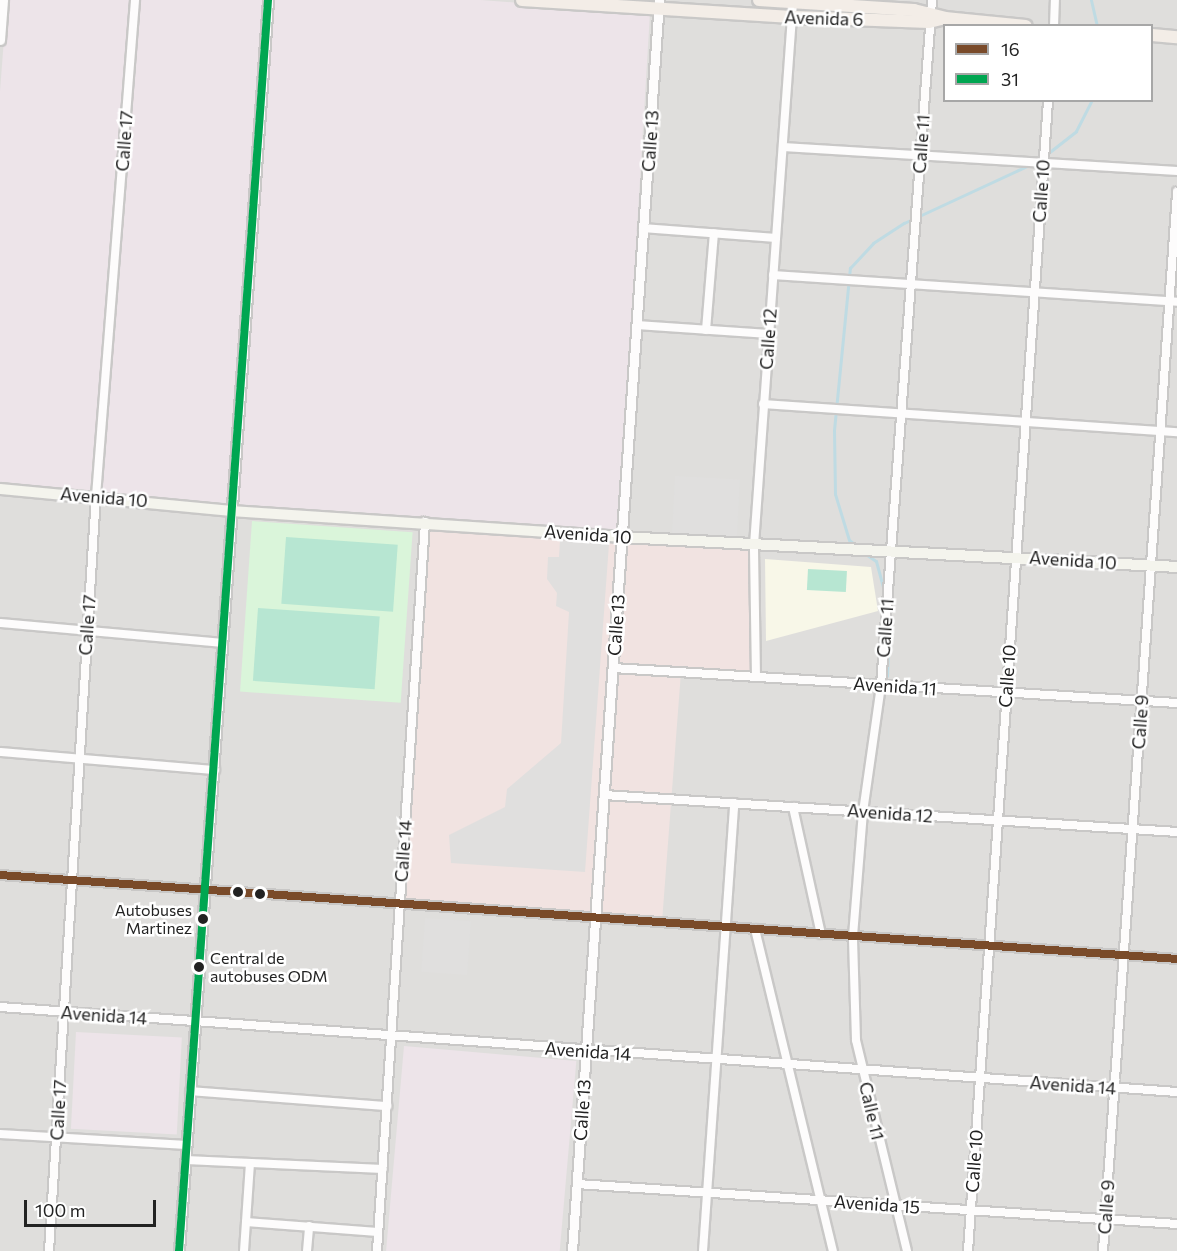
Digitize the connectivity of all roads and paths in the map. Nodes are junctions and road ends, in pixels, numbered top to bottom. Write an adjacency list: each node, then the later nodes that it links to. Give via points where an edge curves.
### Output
1 (3, 0): 15 (street)
2 (135, 0): 38 (street, Calle 17)
3 (268, 0): 39 (street)
4 (522, 0): 8 (main road, Avenida 6)
5 (759, 0): 7 (main road, Avenida 6)
6 (1055, 0): 12 (street)
7 (793, 2): 9 (main road, Avenida 6); 10 (street, Calle 12)
8 (659, 4): 10 (main road, Avenida 6); 22 (street, Calle 13)
9 (930, 11): 10 (main road, Avenida 6); 11 (main road, Avenida 6, via 945,18); 18 (street, Calle 11)
10 (795, 17): 17 (street, Calle 12)
11 (1006, 24)
12 (1054, 24)
13 (1153, 35): 14 (main road)
14 (1177, 37)
15 (0, 40)
16 (1048, 102): 19 (street, Calle 10)
17 (783, 147): 18 (street); 24 (street, Calle 12)
18 (921, 155): 19 (street); 26 (street, Calle 11)
19 (1043, 163): 20 (street); 27 (street, Calle 10)
20 (1177, 171)
21 (1177, 192): 28 (street, Calle 9)
22 (643, 228): 23 (street); 29 (street, Calle 13)
23 (714, 233): 24 (street); 30 (street)
24 (776, 238): 25 (street, Calle 12)
25 (773, 275): 26 (street); 31 (street, Calle 12)
26 (911, 284): 27 (street); 33 (street, Calle 11)
27 (1034, 293): 28 (street); 34 (street, Calle 10)
28 (1173, 302): 35 (street, Calle 9)
29 (637, 325): 30 (street); 41 (street, Calle 13)
30 (706, 330): 31 (street)
31 (769, 334): 32 (street, Calle 12)
32 (763, 404): 33 (street); 42 (street, Calle 12)
33 (900, 413): 34 (street); 43 (street, Calle 11)
34 (1025, 422): 35 (street); 44 (street, Calle 10)
35 (1160, 431): 36 (street); 45 (street, Calle 9)
36 (1177, 432)
37 (0, 489): 38 (main road, Avenida 10)
38 (96, 496): 39 (main road, Avenida 10); 48 (street, Calle 17)
39 (232, 511): 40 (main road, Avenida 10); 49 (street)
40 (425, 522): 41 (main road, Avenida 10); 69 (street, Calle 14)
41 (622, 537): 42 (main road, Avenida 10); 50 (street, Calle 13)
42 (753, 545): 43 (main road, Avenida 10); 51 (street, Calle 12)
43 (891, 553): 44 (main road, Avenida 10); 52 (street, Calle 11)
44 (1016, 556): 45 (main road, Avenida 10); 53 (street, Calle 10)
45 (1151, 565): 46 (main road, Avenida 10); 54 (street, Calle 9)
46 (1177, 567)
47 (0, 623): 48 (street)
48 (87, 631): 49 (street); 57 (street, Calle 17)
49 (222, 643): 58 (street)
50 (613, 668): 51 (street, Avenida 11); 59 (street, Calle 13)
51 (756, 677): 52 (street, Avenida 11)
52 (880, 685): 53 (street, Avenida 11); 62 (street, Calle 11)
53 (1006, 693): 54 (street, Avenida 11); 63 (street, Calle 10)
54 (1141, 701): 55 (street, Avenida 11); 64 (street, Calle 9)
55 (1177, 703)
56 (0, 752): 57 (street)
57 (78, 760): 58 (street); 67 (street, Calle 17)
58 (215, 770): 68 (street)
59 (604, 795): 60 (street, Avenida 12); 70 (street, Calle 13)
60 (734, 803): 61 (street, Avenida 12); 71 (street)
61 (793, 807): 62 (street, Avenida 12); 73 (street)
62 (864, 812): 63 (street, Avenida 12); 74 (street, Calle 11)
63 (997, 820): 64 (street, Avenida 12); 75 (street, Calle 10)
64 (1132, 829): 65 (street, Avenida 12); 76 (street, Calle 9)
65 (1177, 832)
66 (0, 874): 67 (street)
67 (72, 880): 68 (street); 79 (street, Calle 17)
68 (205, 889): 69 (street); 80 (street)
69 (399, 903): 70 (street); 81 (street, Calle 14)
70 (596, 918): 71 (street); 82 (street, Calle 13)
71 (726, 927): 72 (street); 83 (street)
72 (755, 928): 73 (street); 84 (street)
73 (821, 934): 74 (street)
74 (853, 936): 75 (street); 85 (street, Calle 11, via 854,1008)
75 (989, 945): 76 (street); 86 (street, Calle 10)
76 (1123, 955): 77 (street); 87 (street, Calle 9)
77 (1177, 959)
78 (0, 1007): 79 (street, Avenida 14)
79 (63, 1012): 80 (street, Avenida 14); 92 (street, Calle 17)
80 (194, 1022): 81 (street, Avenida 14); 88 (street)
81 (393, 1036): 82 (street, Avenida 14); 90 (street, Calle 14)
82 (586, 1050): 83 (street, Avenida 14); 97 (street, Calle 13)
83 (717, 1060): 84 (street, Avenida 14); 98 (street)
84 (788, 1065): 85 (street, Avenida 14); 99 (street)
85 (863, 1070): 86 (street, Avenida 14); 100 (street, Calle 11)
86 (979, 1078): 87 (street, Avenida 14); 101 (street, Calle 10)
87 (1114, 1088): 89 (street, Avenida 14); 102 (street, Calle 9)
88 (190, 1090): 90 (street); 93 (street)
89 (1177, 1092)
90 (387, 1106): 96 (street, Calle 14)
91 (0, 1134): 92 (street)
92 (56, 1138): 93 (street); 107 (street, Calle 17)
93 (187, 1145): 94 (street)
94 (186, 1160): 95 (street); 108 (street)
95 (250, 1163): 96 (street); 103 (street)
96 (383, 1169): 106 (street, Calle 14)
97 (577, 1184): 98 (street, Avenida 15); 112 (street, Calle 13)
98 (708, 1193): 99 (street, Avenida 15); 113 (street)
99 (823, 1200): 100 (street, Avenida 15); 114 (street)
100 (894, 1205): 101 (street, Avenida 15); 115 (street, Calle 11)
101 (970, 1210): 102 (street, Avenida 15); 116 (street, Calle 10)
102 (1105, 1220): 104 (street, Avenida 15); 117 (street, Calle 9)
103 (246, 1222): 105 (street); 109 (street)
104 (1177, 1224)
105 (309, 1226): 106 (street); 110 (street)
106 (378, 1232): 111 (street, Calle 14)
107 (49, 1251)
108 (179, 1251)
109 (244, 1251)
110 (307, 1251)
111 (377, 1251)
112 (572, 1251)
113 (704, 1251)
114 (833, 1251)
115 (906, 1251)
116 (968, 1251)
117 (1102, 1251)

